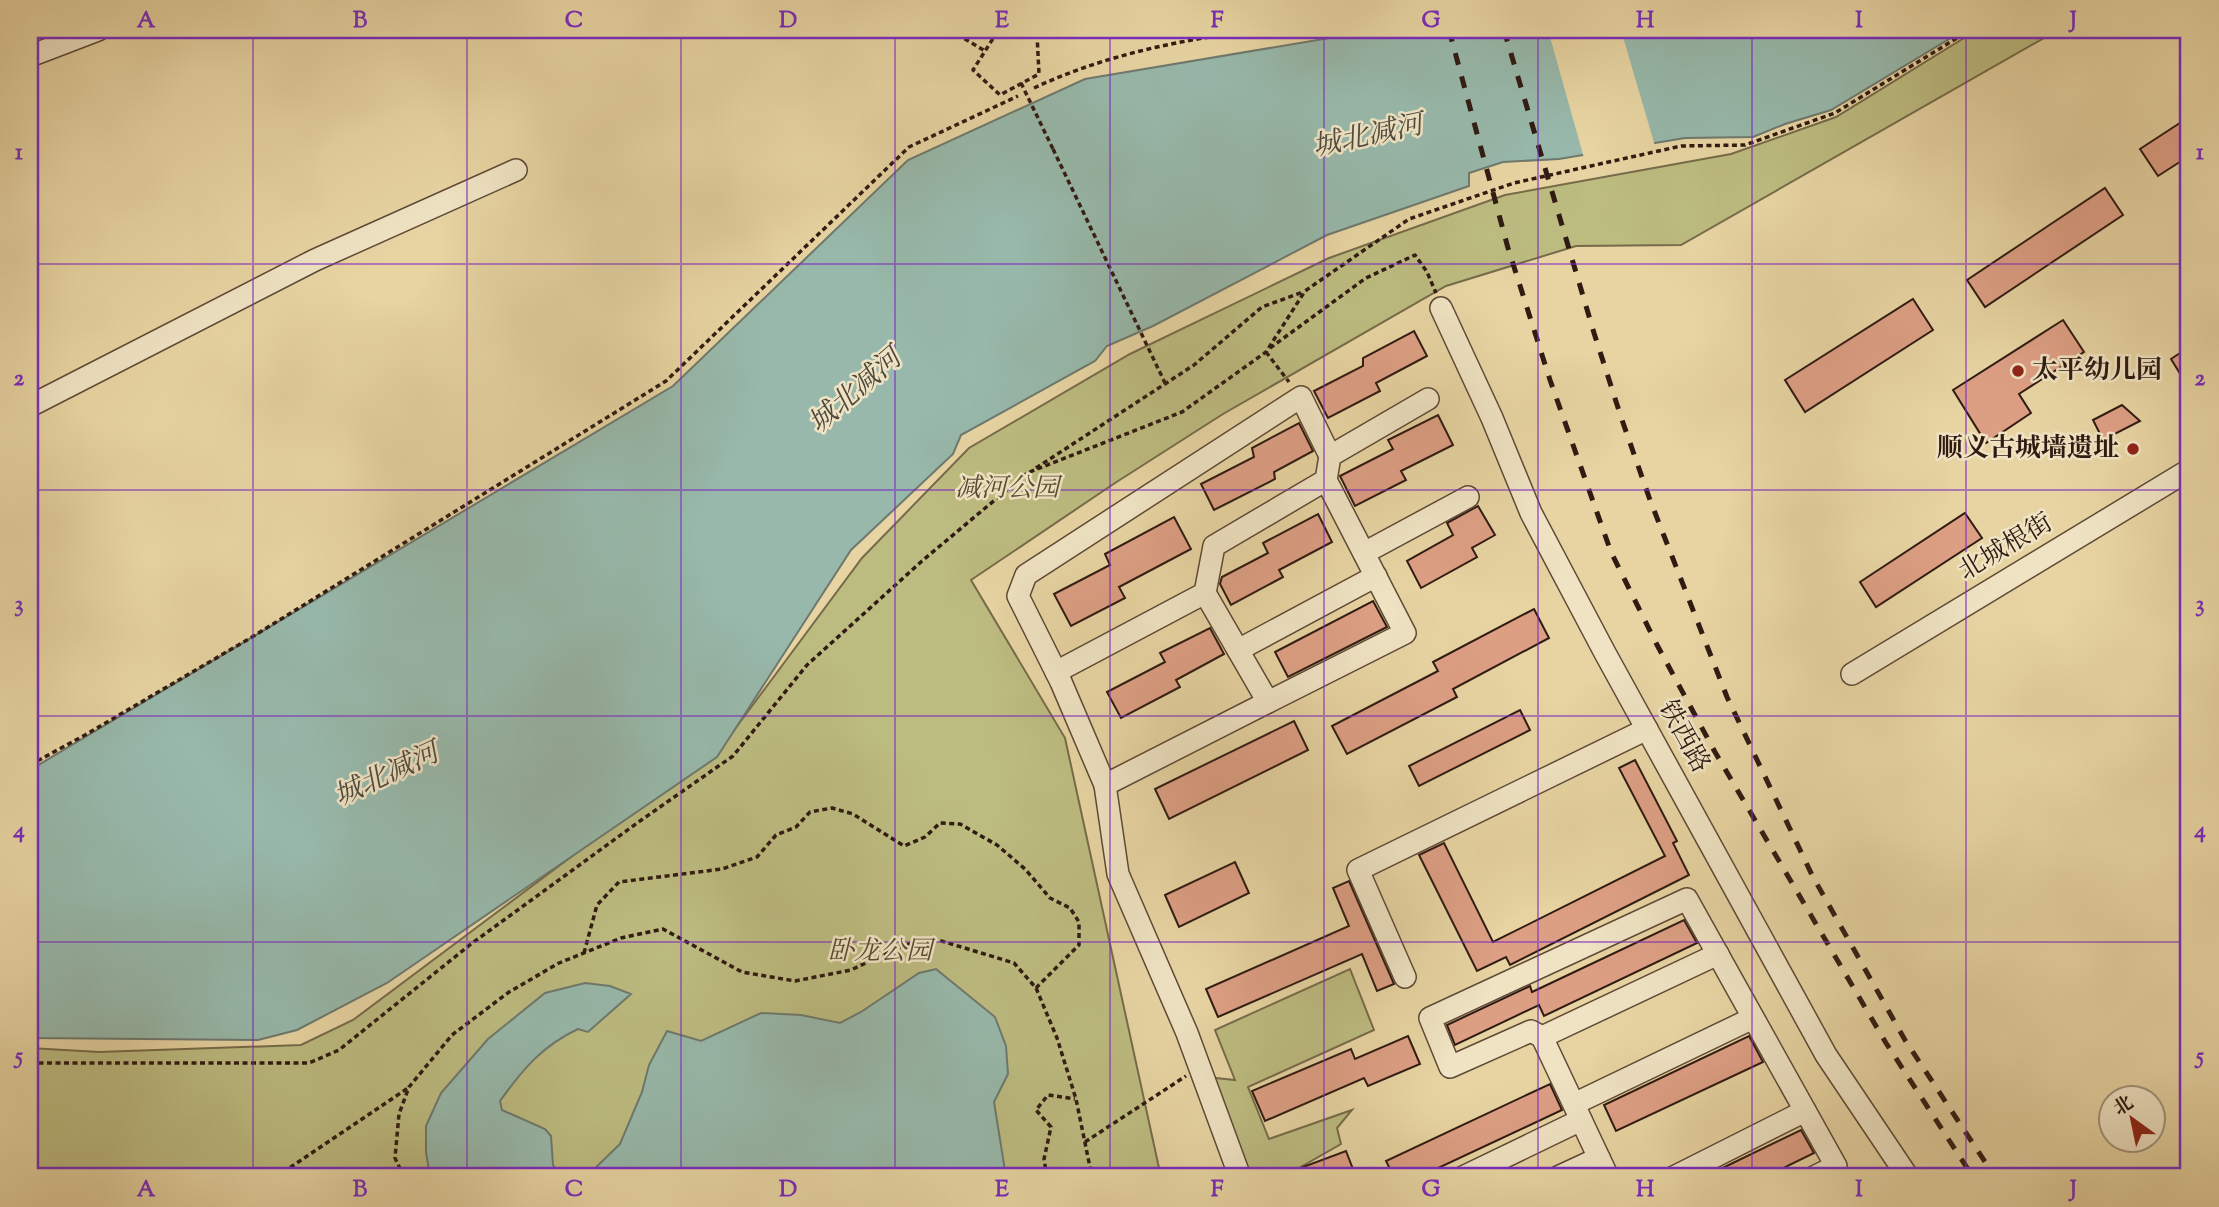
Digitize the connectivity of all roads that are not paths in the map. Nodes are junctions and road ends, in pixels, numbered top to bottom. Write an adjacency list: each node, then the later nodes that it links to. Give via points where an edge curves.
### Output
1 (98, 30): 2 (street)
2 (30, 56)
3 (516, 170): 6 (street, via 315,260)
4 (1441, 308): 18 (street, 铁西路, via 1531,513)
5 (1429, 399): 7 (street)
6 (30, 406)
7 (1330, 456): 9 (street); 15 (street, via 1301,397 1026,575 1018,596)
8 (2189, 470): 16 (street, 北城根街)
9 (1326, 480): 11 (street); 13 (street, via 1213,546)
10 (1468, 497): 11 (street)
11 (1364, 553): 12 (street)
12 (1376, 576): 14 (street); 17 (street, via 1405,633)
13 (1205, 593): 14 (street); 15 (street)
14 (1238, 650): 17 (street)
15 (1056, 672): 19 (street)
16 (1852, 674)
17 (1268, 702): 19 (street)
18 (1647, 729): 21 (street, via 1358,870); 32 (street, 铁西路, via 1826,1055)
19 (1105, 785): 27 (street, via 1118,874 1187,1033)
20 (1718, 954): 22 (street); 23 (street); 23 (street, via 1688,899 1430,1018 1450,1067 1531,1031)
21 (1405, 977)
22 (1753, 1018): 24 (street); 25 (street)
23 (1542, 1037): 25 (street)
24 (1805, 1111): 30 (street); 31 (street, via 1836,1166)
25 (1577, 1112): 26 (street); 28 (street)
26 (1603, 1168): 29 (street)
27 (1240, 1177)
28 (1463, 1177)
29 (1559, 1177)
30 (1674, 1177)
31 (1814, 1177)
32 (1908, 1177)

